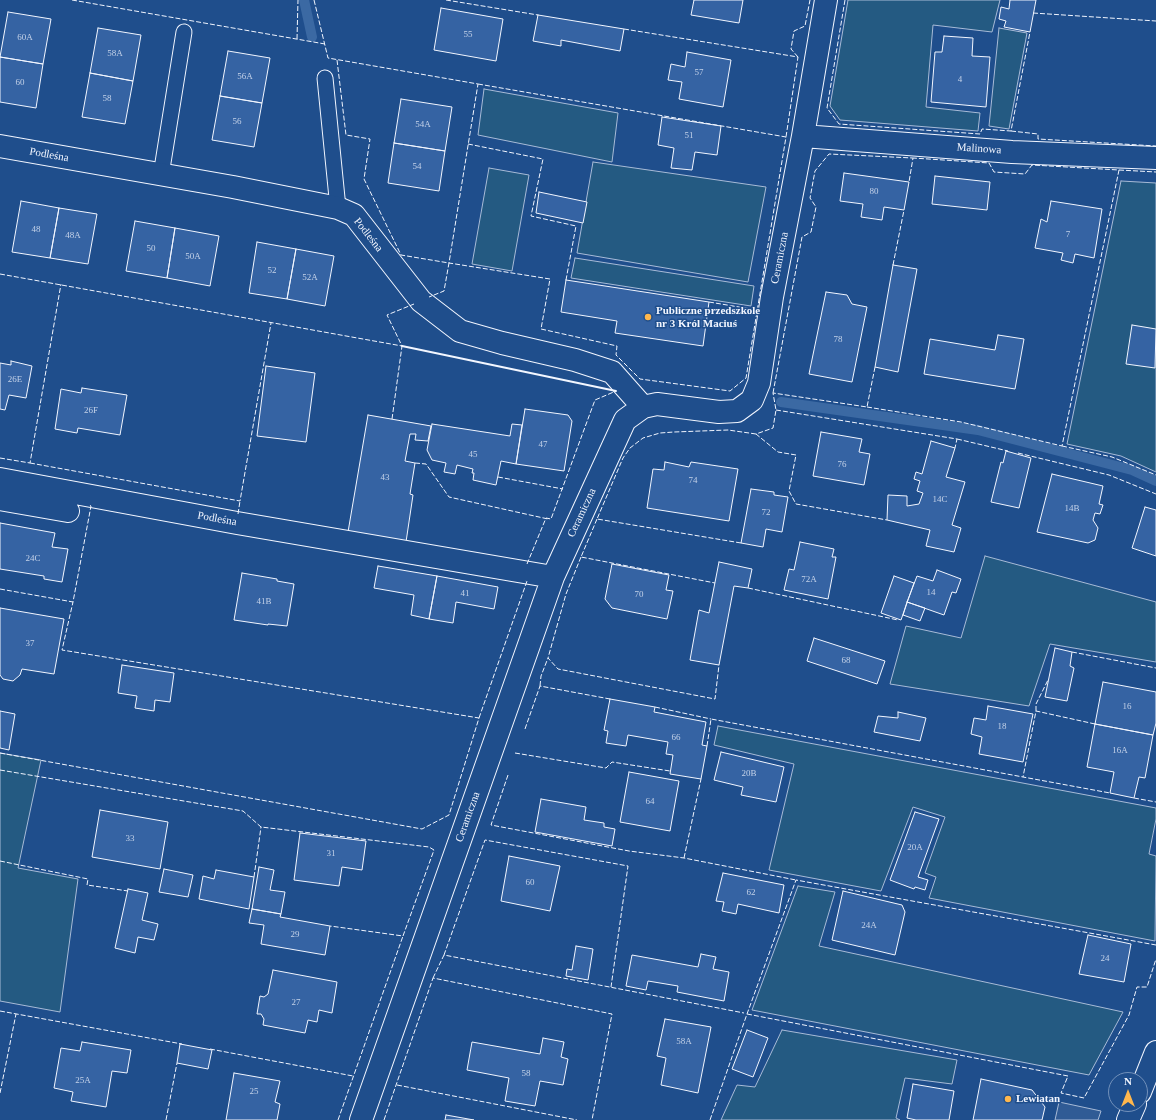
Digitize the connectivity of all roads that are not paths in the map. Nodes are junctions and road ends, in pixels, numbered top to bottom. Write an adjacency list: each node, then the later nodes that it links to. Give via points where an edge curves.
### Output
1 (826, 0): 4 (street, Ceramiczna)
2 (184, 32): 7 (lane)
3 (325, 78): 8 (lane)
4 (803, 136): 6 (street, Malinowa, via 1012,152); 9 (street, Ceramiczna, via 772,297 759,383 752,400 737,411 719,412 657,404)
5 (0, 146): 7 (street, Podleśna)
6 (1156, 158)
7 (161, 175): 8 (street, Podleśna)
8 (338, 208): 9 (street, Podleśna, via 354,215 421,301 460,331 612,372)
9 (642, 407): 13 (street, Ceramiczna, via 625,420)
10 (0, 479): 13 (street, Podleśna)
11 (0, 499): 12 (street)
12 (68, 511)
13 (554, 578): 16 (street, Ceramiczna)
14 (1156, 1052): 15 (street)
15 (1148, 1072)
16 (361, 1120)

